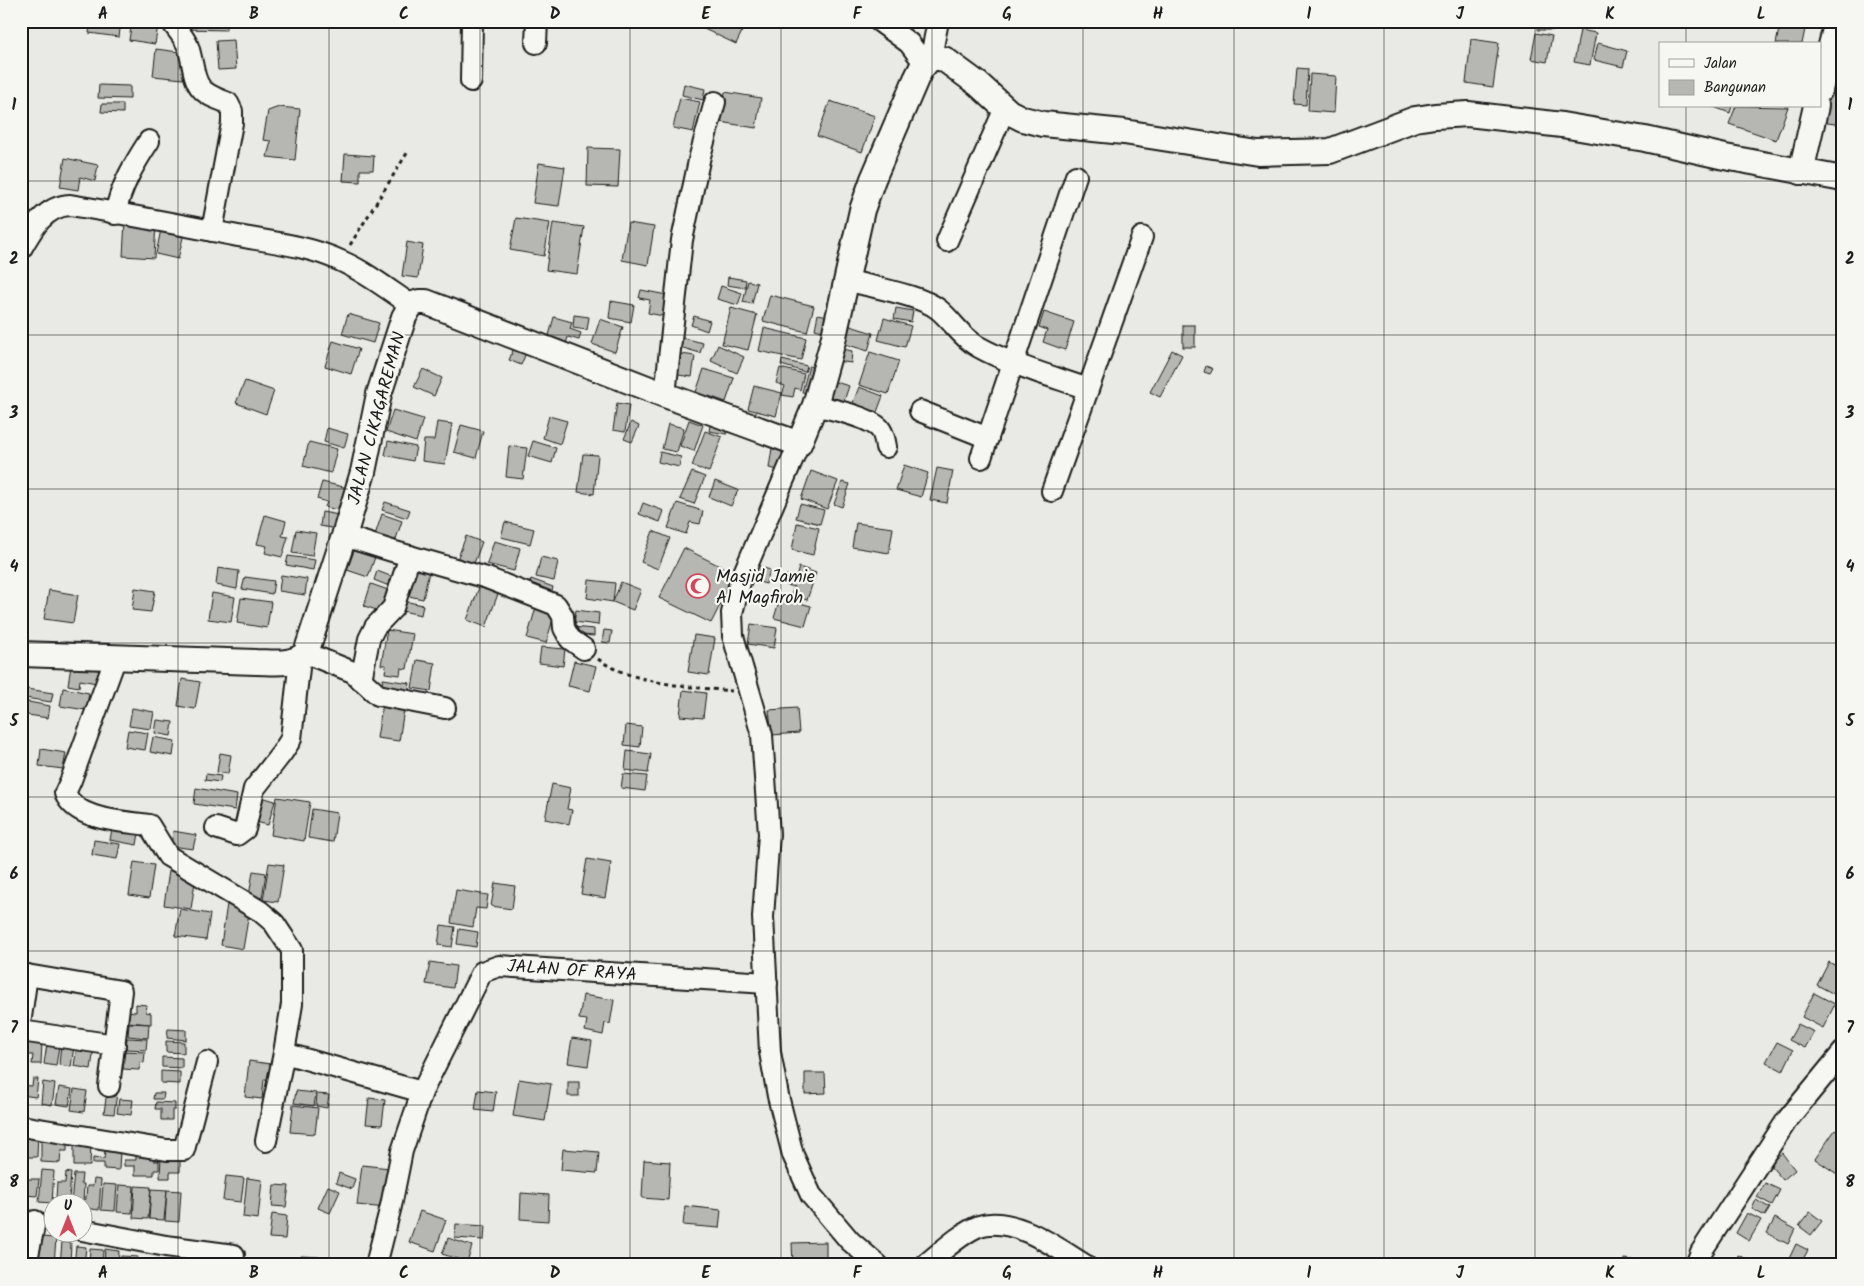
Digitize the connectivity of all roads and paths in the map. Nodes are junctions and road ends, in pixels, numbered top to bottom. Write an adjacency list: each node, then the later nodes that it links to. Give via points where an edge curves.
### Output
1 (171, 21): 20 (street, via 186,42 200,88 228,103 232,111)
2 (472, 21): 9 (street)
3 (537, 21): 7 (street)
4 (879, 21): 8 (street)
5 (938, 21): 8 (street)
6 (1837, 21): 10 (street)
7 (536, 43)
8 (928, 60): 12 (street, via 944,59); 25 (street, via 916,79 873,179 862,210)
9 (471, 81)
10 (1822, 82)
11 (715, 102): 29 (street, via 682,240)
12 (1005, 108): 16 (street, via 1023,120 1043,124 1124,132 1258,153 1330,150 1415,119 1468,114 1636,137); 22 (street)
13 (1816, 108): 16 (street)
14 (149, 141): 19 (street, via 129,173)
15 (409, 150): 24 (path)
16 (1801, 172): 18 (street)
17 (1076, 176): 27 (street)
18 (1843, 179)
19 (116, 214): 20 (street); 23 (street, via 70,206 56,207 46,214)
20 (212, 231): 24 (street, via 295,247)
21 (1142, 237): 28 (street)
22 (946, 241)
23 (21, 249)
24 (341, 261): 26 (street)
25 (846, 280): 27 (street, via 925,301 938,309 963,337); 30 (street)
26 (412, 305): 29 (street, via 426,302); 37 (street, JALAN CIKAGAREMAN, via 404,317 379,394 363,472)
27 (1013, 362): 28 (street); 32 (street)
28 (1088, 389): 36 (street)
29 (665, 395): 33 (street)
30 (816, 405): 33 (street); 34 (street, via 878,426)
31 (920, 411): 32 (street)
32 (988, 438): 35 (street)
33 (799, 444): 44 (street, via 740,582 732,613 732,636)
34 (886, 447)
35 (981, 458)
36 (1052, 491)
37 (344, 536): 38 (street); 41 (street, JALAN CIKAGAREMAN)
38 (410, 556): 39 (street, via 487,578 556,605 570,639); 43 (street, via 393,608 375,627 369,639)
39 (584, 649): 44 (path, via 609,667 638,678)
40 (21, 654): 42 (street)
41 (303, 656): 42 (street, via 291,661 256,662); 43 (street, via 352,672); 46 (street, via 291,739 254,789 244,829 237,835)
42 (116, 657): 53 (street, via 65,793 68,801 92,817 149,825 168,856 248,903 274,923 292,950 292,1004)
43 (361, 680): 45 (street, via 378,695)
44 (749, 693): 48 (street, via 762,736 769,834 763,917)
45 (445, 708)
46 (216, 828)
47 (24, 974): 49 (street); 51 (street, via 121,992)
48 (767, 984): 56 (street, JALAN OF RAYA, via 499,966 482,972); 65 (street, via 770,1052 793,1155 811,1195 850,1241)
49 (21, 1017)
50 (21, 1031): 51 (street)
51 (115, 1045): 55 (street)
52 (1843, 1052): 68 (street, via 1787,1120)
53 (284, 1053): 56 (street); 58 (street)
54 (207, 1062): 57 (street, via 184,1150)
55 (109, 1086)
56 (422, 1092): 64 (street, JALAN OF RAYA, via 402,1151)
57 (21, 1126)
58 (266, 1141)
59 (36, 1221): 63 (street)
60 (92, 1233): 61 (street)
61 (166, 1255): 62 (street)
62 (234, 1255)
63 (26, 1265)
64 (376, 1265)
65 (878, 1265)
66 (926, 1265): 67 (street, via 978,1227 996,1223 1044,1240)
67 (1084, 1265)
68 (1696, 1265)

